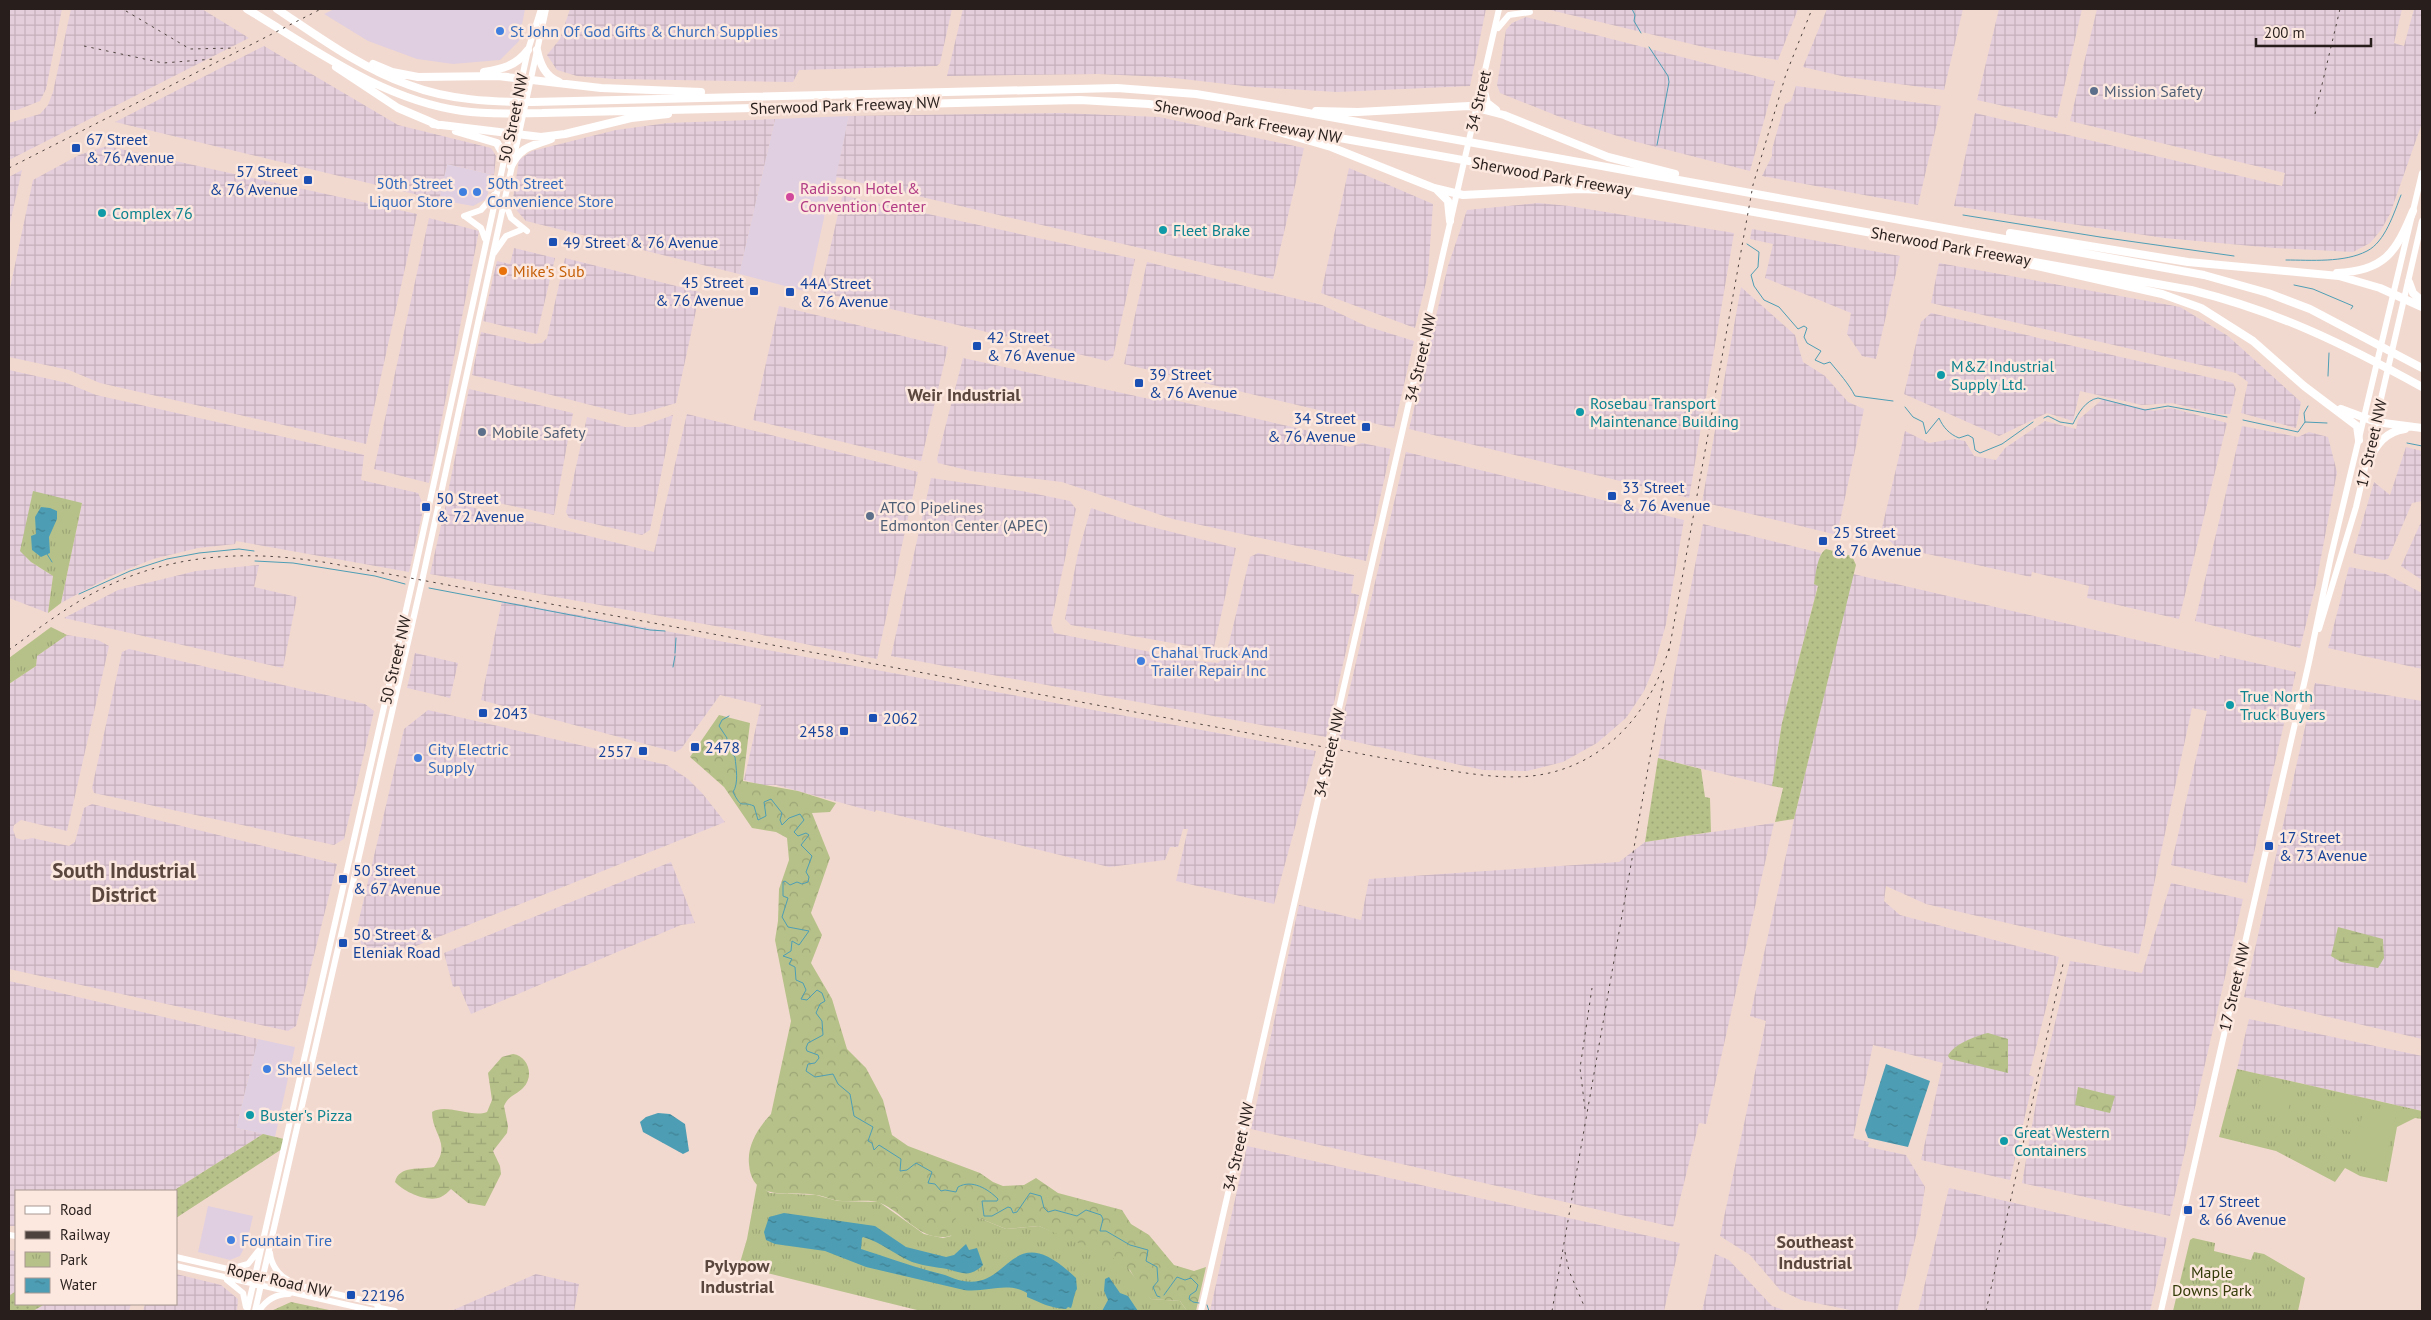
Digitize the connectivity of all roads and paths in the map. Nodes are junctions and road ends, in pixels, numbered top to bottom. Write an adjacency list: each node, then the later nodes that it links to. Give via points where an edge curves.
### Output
1 (247, 9): 9 (highway, Sherwood Park Freeway NW)
2 (277, 9): 8 (highway, Sherwood Park Freeway NW)
3 (541, 9): 10 (main road, 50 Street NW)
4 (546, 9): 11 (main road, 50 Street NW)
5 (1499, 9): 7 (main road, 34 Street)
6 (1524, 9): 7 (main road, via 1530,12 1509,15 1501,21)
7 (1494, 35): 15 (main road, 34 Street)
8 (318, 36): 12 (highway, via 392,72 418,77); 16 (highway, Sherwood Park Freeway NW, via 388,77 458,98 503,102)
9 (295, 38): 18 (highway, Sherwood Park Freeway NW, via 384,87 420,101 461,111 502,114); 22 (highway, via 386,101)
10 (528, 50): 12 (highway, via 505,68); 13 (main road, 50 Street NW)
11 (537, 50): 13 (main road, 50 Street NW); 14 (highway, via 541,66 549,76)
12 (470, 76): 13 (highway)
13 (526, 80): 14 (highway); 23 (main road, 50 Street NW, via 519,90); 25 (main road, 50 Street NW, via 527,91)
14 (566, 84): 16 (highway, via 625,90 714,92)
15 (1482, 84): 17 (main road, 34 Street); 21 (highway, via 1487,103)
16 (727, 96): 19 (highway, Sherwood Park Freeway NW, via 1117,88 1196,94)
17 (1477, 107): 19 (highway, via 1463,105 1338,112); 21 (highway); 35 (main road, 34 Street)
18 (692, 109): 20 (highway, Sherwood Park Freeway NW, via 1080,100 1149,104); 24 (highway, via 632,118)
19 (1286, 109): 26 (highway, Sherwood Park Freeway NW)
20 (1218, 115): 28 (highway, Sherwood Park Freeway NW); 32 (highway, via 1330,146)
21 (1504, 115): 31 (highway, via 1608,157)
22 (433, 124): 23 (highway); 27 (highway, via 493,140 499,144)
23 (509, 134): 25 (highway); 27 (main road, 50 Street NW)
24 (565, 134): 25 (highway); 29 (highway, via 519,152)
25 (518, 135): 29 (main road, 50 Street NW)
26 (1467, 142): 31 (highway, Sherwood Park Freeway)
27 (504, 156): 33 (main road, 50 Street NW)
28 (1463, 160): 34 (highway, Sherwood Park Freeway)
29 (511, 166): 36 (main road, 50 Street NW)
30 (2422, 173): 37 (main road)
31 (1722, 187): 39 (highway, Sherwood Park Freeway)
32 (1434, 188): 35 (highway); 38 (highway, via 1447,199)
33 (497, 189): 41 (main road, 50 Street NW); 41 (main road, via 485,208 465,216 481,228)
34 (1644, 192): 35 (highway, via 1579,189 1472,196); 42 (highway, Sherwood Park Freeway)
35 (1457, 194): 38 (main road, 34 Street NW)
36 (504, 198): 43 (main road, 50 Street NW); 43 (main road, via 511,218 524,230 506,236)
37 (2413, 211): 44 (highway, via 2397,246 2381,262 2356,272); 46 (main road, 17 Street NW)
38 (1450, 220): 74 (main road, 34 Street NW)
39 (1906, 220): 44 (highway, via 1939,222 2188,262); 50 (highway, Sherwood Park Freeway, via 2166,267 2248,287 2333,320)
40 (2422, 220): 45 (main road, 17 Street NW)
41 (486, 243): 59 (main road, 50 Street NW)
42 (1987, 252): 51 (highway, Sherwood Park Freeway, via 2191,290 2244,304 2315,331); 52 (highway, via 2007,260 2162,294 2201,308 2253,341)
43 (491, 258): 59 (main road, 50 Street NW, via 422,581)
44 (2322, 273): 46 (highway)
45 (2409, 282): 47 (main road, 17 Street NW); 48 (highway, via 2413,293)
46 (2394, 294): 47 (highway); 53 (main road, 17 Street NW)
47 (2405, 298): 49 (highway); 54 (main road, 17 Street NW)
48 (2422, 301)
49 (2422, 307)
50 (2422, 368)
51 (2422, 387)
52 (2325, 401): 53 (highway); 56 (highway, via 2357,426)
53 (2364, 417): 54 (highway); 56 (main road, 17 Street NW)
54 (2376, 422): 55 (highway); 57 (main road, 17 Street NW)
55 (2422, 428): 57 (highway, via 2401,429 2387,434)
56 (2359, 440): 58 (main road, 17 Street NW)
57 (2366, 462): 58 (main road, 17 Street NW, via 2356,507)
58 (2309, 662): 75 (main road, 17 Street NW)
59 (266, 1243): 62 (main road, via 248,1264); 63 (main road, 50 Street NW); 65 (main road, 50 Street NW); 67 (main road, via 275,1268 283,1278)
60 (178, 1257): 62 (main road, Roper Road NW)
61 (178, 1266): 64 (main road, Roper Road NW)
62 (229, 1269): 63 (main road, Roper Road NW)
63 (256, 1274): 65 (main road, Roper Road NW); 66 (main road, 50 Street NW)
64 (222, 1276): 66 (main road, Roper Road NW); 70 (main road, via 241,1291)
65 (263, 1276): 66 (main road, 50 Street NW); 67 (main road, Roper Road NW)
66 (257, 1284): 68 (main road, Roper Road NW); 70 (main road, 50 Street NW); 71 (main road, 50 Street NW)
67 (296, 1284): 69 (main road, Roper Road NW, via 375,1303)
68 (296, 1294): 69 (main road, Roper Road NW, via 374,1311); 72 (main road, via 275,1296)
69 (380, 1308): 73 (main road, Roper Road NW)
70 (247, 1311)
71 (255, 1311)
72 (259, 1311)
73 (395, 1311)
74 (1201, 1311)
75 (2161, 1311)

